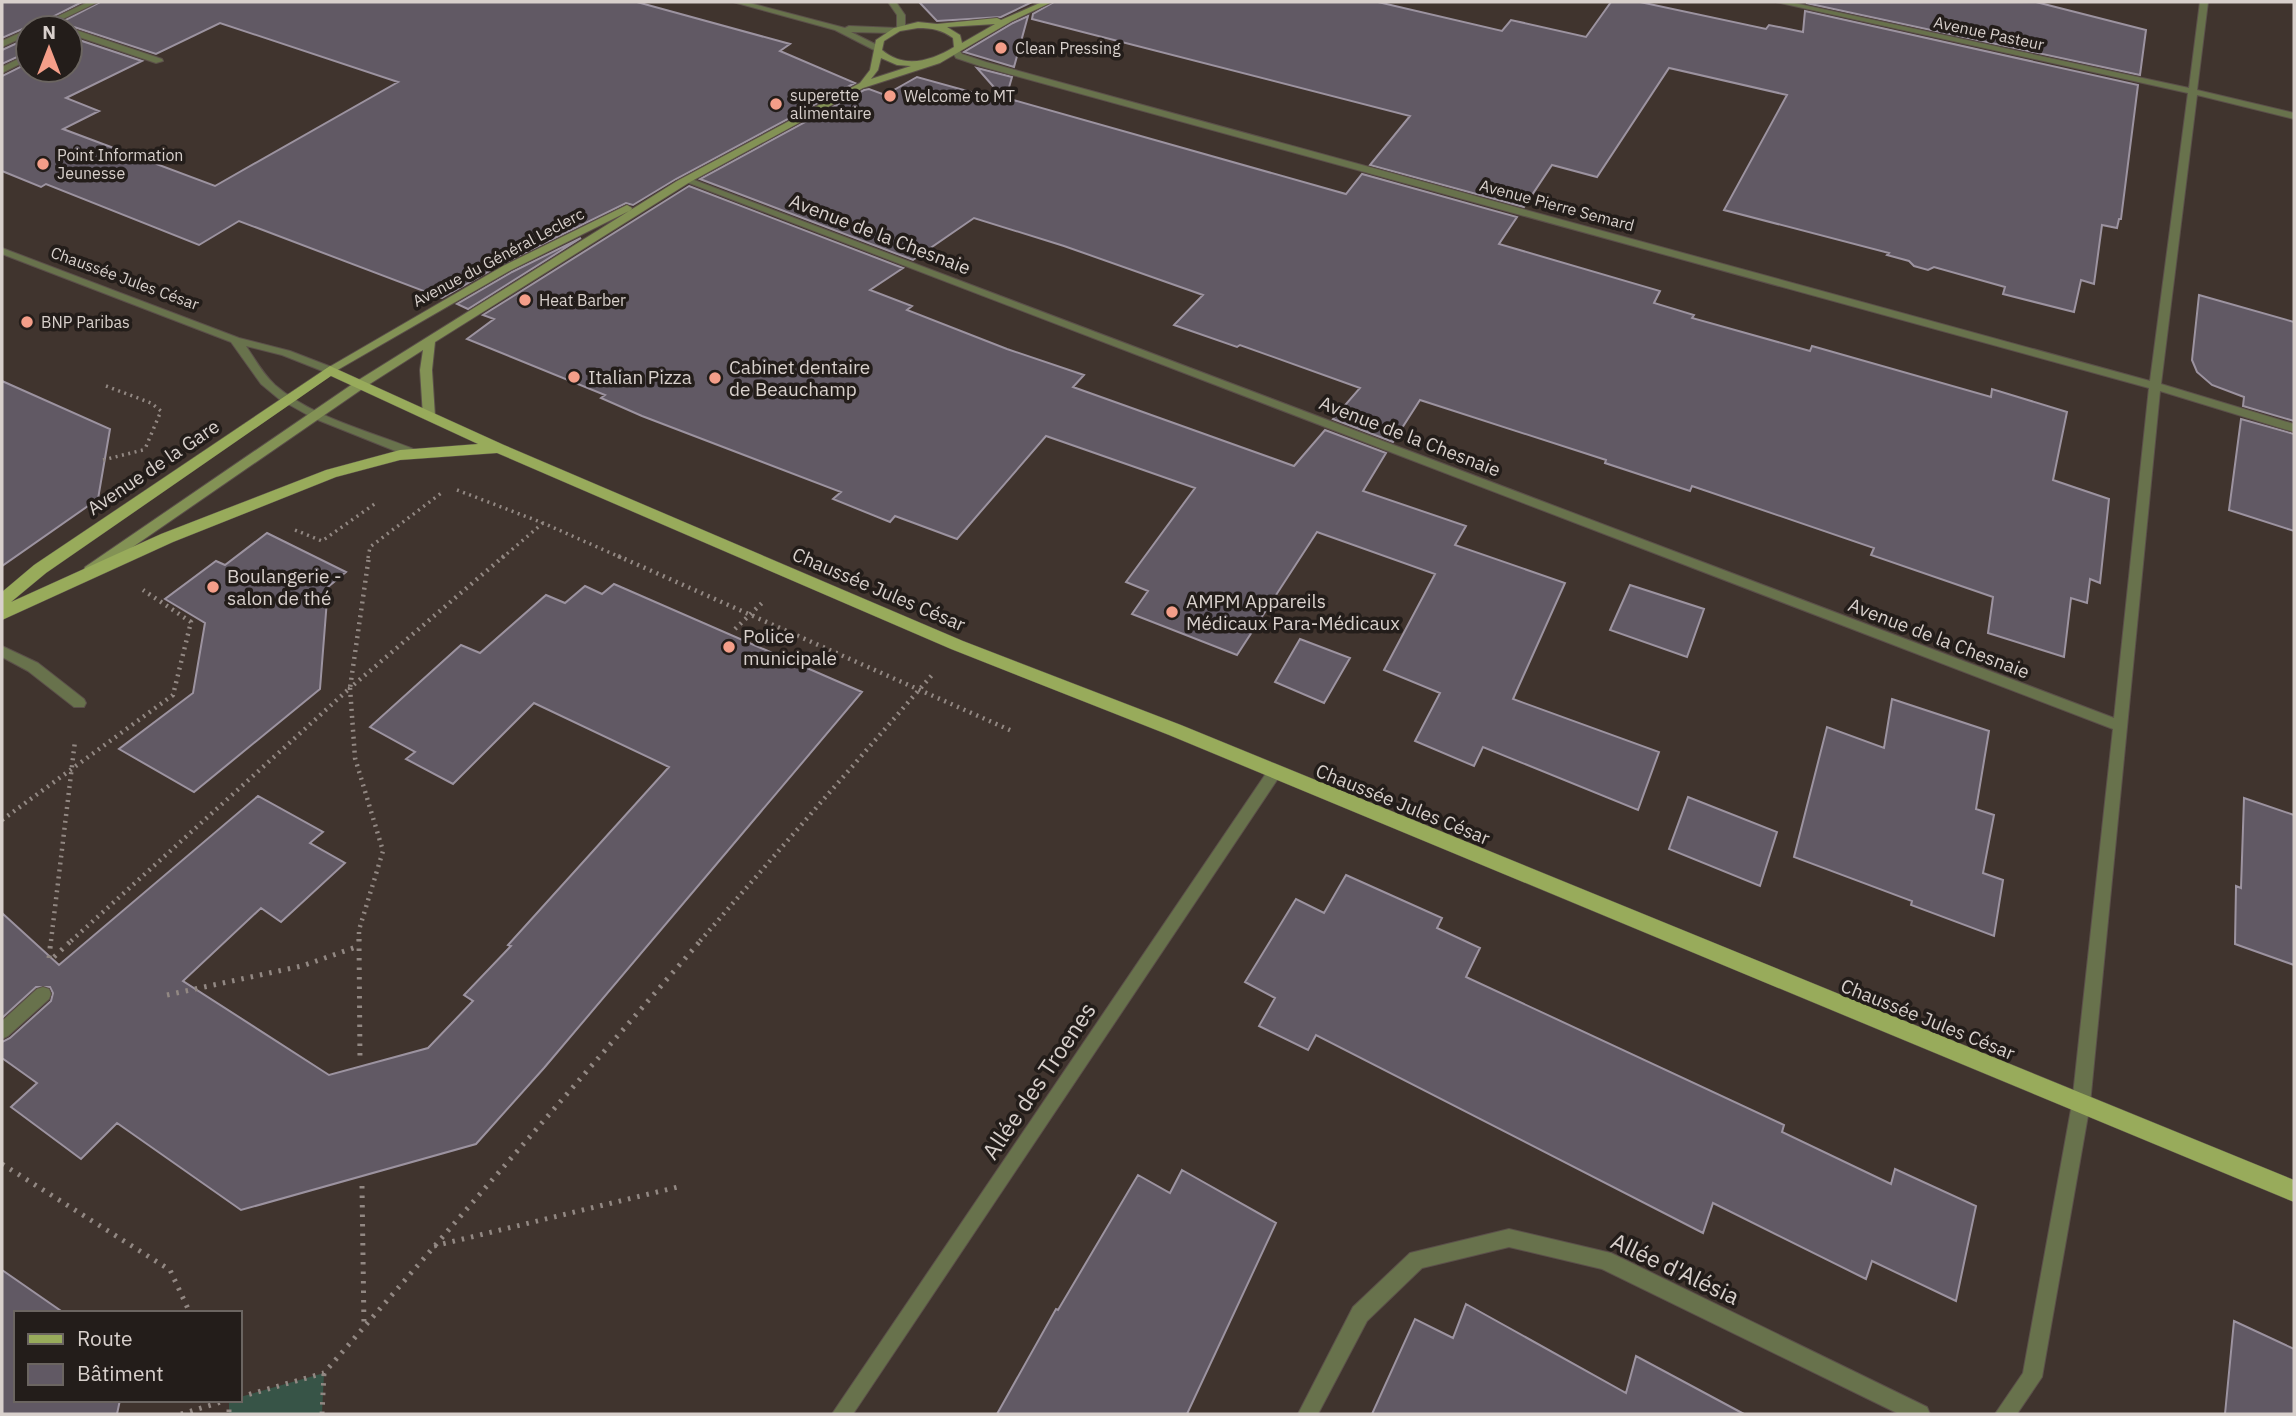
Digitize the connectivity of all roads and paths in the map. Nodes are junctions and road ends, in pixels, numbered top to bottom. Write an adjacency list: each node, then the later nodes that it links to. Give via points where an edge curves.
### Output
1 (94, 2): 8 (street)
2 (737, 2): 7 (street)
3 (892, 2): 12 (street, via 901,15)
4 (1048, 2): 9 (main road)
5 (1780, 2): 19 (street, Avenue Pasteur)
6 (2204, 2): 19 (street)
7 (751, 3): 11 (street)
8 (68, 14)
9 (1009, 19): 10 (main road); 14 (main road)
10 (925, 26): 12 (main road); 14 (main road, via 951,32 957,37)
11 (838, 28): 12 (street); 15 (street)
12 (898, 29): 15 (main road, Avenue du Général Leclerc, via 880,40)
13 (84, 37): 16 (street)
14 (956, 49): 17 (main road, Avenue du Général Leclerc); 28 (street, Avenue Pierre Semard, via 964,58 983,64)
15 (879, 50): 17 (main road, via 900,63); 18 (main road, Avenue du Général Leclerc, via 874,70)
16 (159, 61)
17 (930, 63): 18 (main road, Avenue du Général Leclerc)
18 (860, 86): 21 (main road, Avenue du Général Leclerc)
19 (2192, 91): 20 (street, Avenue Pasteur); 28 (street)
20 (2294, 116)
21 (686, 180): 24 (main road, Avenue du Général Leclerc); 25 (main road, Avenue du Général Leclerc, via 550,245); 52 (street, Avenue de la Chesnaie)
22 (2, 251): 23 (street, Chaussée Jules César)
23 (235, 340): 25 (street, Chaussée Jules César); 29 (street, Chaussée Jules César, via 268,385)
24 (430, 342): 26 (main road, Avenue du Général Leclerc); 31 (main road, via 426,370)
25 (330, 370): 26 (main road, Chaussée Jules César); 29 (main road, Avenue de la Gare)
26 (361, 384): 30 (main road); 31 (main road, Chaussée Jules César)
27 (106, 386): 34 (path, via 161,411)
28 (2155, 386): 32 (street, Avenue Pierre Semard); 52 (street)
29 (288, 400): 30 (street, Chaussée Jules César); 37 (main road, Avenue de la Gare)
30 (318, 414): 35 (street, Chaussée Jules César); 43 (main road)
31 (429, 416): 33 (main road, Chaussée Jules César)
32 (2294, 428)
33 (499, 448): 35 (main road, Chaussée Jules César); 47 (main road, Chaussée Jules César)
34 (144, 449): 36 (path); 37 (path)
35 (412, 453): 43 (main road, via 370,461 299,485)
36 (103, 460)
37 (190, 467): 45 (main road, Avenue de la Gare, via 40,569)
38 (435, 485): 39 (path)
39 (449, 487): 41 (path); 49 (path, via 370,547)
40 (377, 503): 42 (path, via 322,541)
41 (543, 523): 49 (path); 50 (path)
42 (290, 528)
43 (85, 573): 46 (main road)
44 (140, 588): 54 (path, via 191,622 173,695)
45 (2, 601)
46 (2, 614)
47 (957, 645): 50 (path); 55 (main road, Chaussée Jules César)
48 (2, 651): 51 (street, via 33,667)
49 (350, 688): 54 (path, via 49,962); 57 (path, via 355,758 383,851 359,930)
50 (919, 689): 53 (path); 67 (path)
51 (79, 703): 54 (path)
52 (2120, 726): 62 (street)
53 (1012, 731)
54 (71, 772): 56 (path)
55 (1274, 773): 62 (main road, Chaussée Jules César); 75 (street, Allée des Troenes)
56 (2, 820)
57 (359, 946): 59 (path, via 302,966); 61 (path)
58 (43, 993): 60 (street)
59 (167, 995)
60 (2, 1031)
61 (360, 1062)
62 (2081, 1104): 66 (main road, Chaussée Jules César); 78 (street, via 2032,1377)
63 (2, 1164): 68 (path, via 170,1270)
64 (362, 1186): 69 (path)
65 (682, 1186): 67 (path)
66 (2294, 1191)
67 (434, 1247): 69 (path)
68 (189, 1311)
69 (364, 1327): 70 (path)
70 (324, 1373): 71 (path); 74 (path)
71 (242, 1396)
72 (222, 1402): 73 (path)
73 (181, 1414)
74 (322, 1414)
75 (842, 1414)
76 (1308, 1414): 77 (street, Allée d'Alésia, via 1360,1314 1417,1260 1509,1238 1604,1260)
77 (1920, 1414)
78 (2005, 1414)

